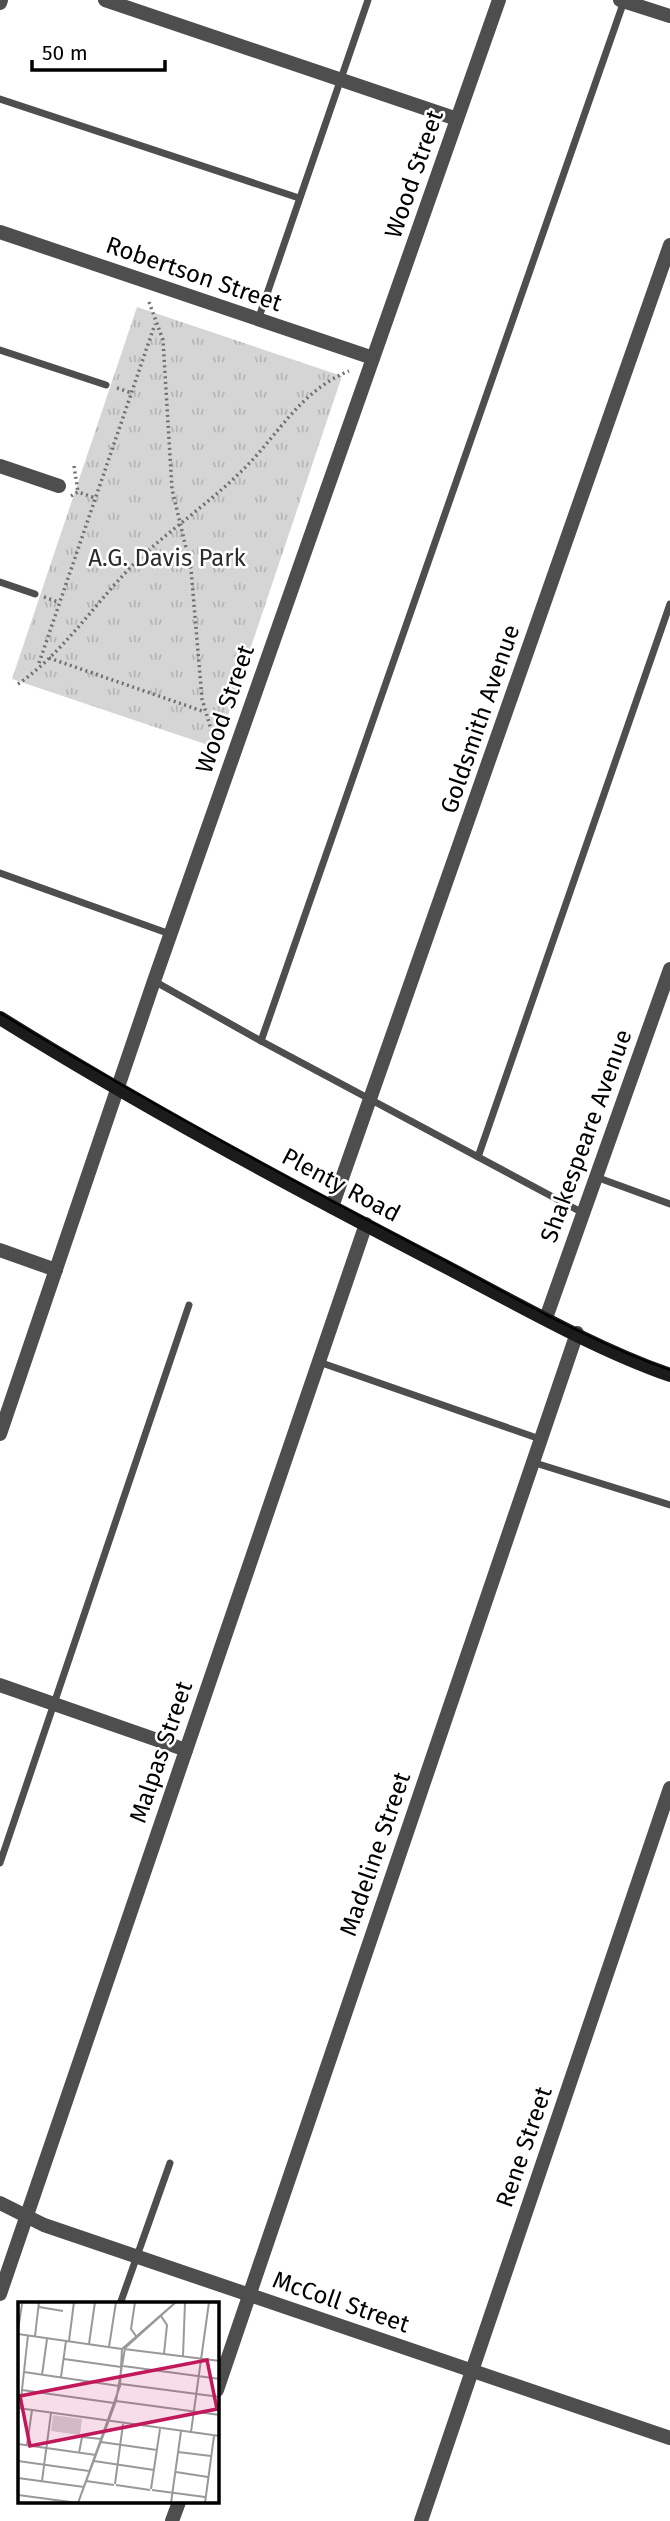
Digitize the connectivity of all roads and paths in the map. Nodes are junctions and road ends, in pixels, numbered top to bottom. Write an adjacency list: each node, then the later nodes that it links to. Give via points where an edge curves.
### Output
1 (105, 0): 6 (street)
2 (368, 0): 6 (lane)
3 (499, 0): 8 (street, Wood Street)
4 (622, 1): 5 (street); 37 (lane)
5 (670, 16)
6 (341, 80): 8 (street); 9 (lane)
7 (0, 99): 9 (lane)
8 (457, 119): 16 (street, Wood Street)
9 (299, 198): 13 (lane)
10 (0, 232): 13 (street, Robertson Street)
11 (670, 245): 39 (street, Goldsmith Avenue)
12 (149, 302): 14 (path)
13 (258, 320): 16 (street, Robertson Street)
14 (155, 324): 22 (path); 23 (path, via 166,359 172,489)
15 (0, 350): 18 (lane)
16 (373, 358): 33 (street, Wood Street)
17 (349, 371): 23 (path, via 308,396 215,497)
18 (106, 384)
19 (0, 466): 21 (street)
20 (74, 466): 22 (path, via 78,492)
21 (59, 486)
22 (95, 498): 28 (path)
23 (180, 524): 27 (path, via 140,558); 30 (path, via 191,569)
24 (0, 582): 25 (lane)
25 (35, 594)
26 (670, 604): 40 (lane)
27 (49, 658): 28 (path); 30 (path)
28 (38, 665): 29 (path)
29 (18, 684)
30 (205, 712): 31 (path)
31 (216, 746)
32 (0, 873): 33 (lane)
33 (170, 934): 35 (street, Wood Street)
34 (670, 969): 41 (street, Shakespeare Avenue)
35 (154, 981): 37 (lane); 38 (street, Wood Street)
36 (0, 1018): 38 (main road, Plenty Road)
37 (261, 1041): 39 (lane)
38 (117, 1090): 43 (main road, Plenty Road); 47 (street, Wood Street)
39 (372, 1098): 40 (lane); 43 (street, Goldsmith Avenue)
40 (478, 1157): 44 (lane)
41 (596, 1177): 42 (lane); 44 (street, Shakespeare Avenue)
42 (670, 1204)
43 (332, 1208): 45 (main road, Plenty Road)
44 (583, 1213): 49 (street, Shakespeare Avenue)
45 (366, 1224): 49 (main road, Plenty Road); 51 (street, Malpas Street)
46 (0, 1250): 47 (street)
47 (56, 1270): 53 (street, Wood Street)
48 (189, 1305): 58 (lane)
49 (546, 1318): 50 (main road, Plenty Road)
50 (577, 1334): 52 (main road, Plenty Road); 54 (street, Madeline Street)
51 (319, 1362): 54 (lane); 59 (street, Malpas Street)
52 (670, 1375)
53 (0, 1434)
54 (540, 1439): 55 (street, Madeline Street)
55 (532, 1462): 56 (lane); 67 (street, Madeline Street)
56 (670, 1506)
57 (0, 1685): 58 (street)
58 (54, 1704): 59 (street); 61 (lane)
59 (186, 1750): 64 (street, Malpas Street)
60 (670, 1788): 69 (street, Rene Street)
61 (0, 1863)
62 (170, 2162): 65 (lane)
63 (0, 2203): 64 (street, McColl Street)
64 (27, 2215): 65 (street, McColl Street); 66 (street, Malpas Street)
65 (137, 2256): 67 (street, McColl Street); 68 (lane)
66 (0, 2294)
67 (250, 2295): 69 (street, McColl Street); 70 (street, Madeline Street)
68 (121, 2302)
69 (473, 2370): 71 (street, McColl Street); 74 (street, Rene Street)
70 (219, 2384)
71 (670, 2438)
72 (178, 2504): 73 (street)
73 (172, 2521)
74 (421, 2521)

